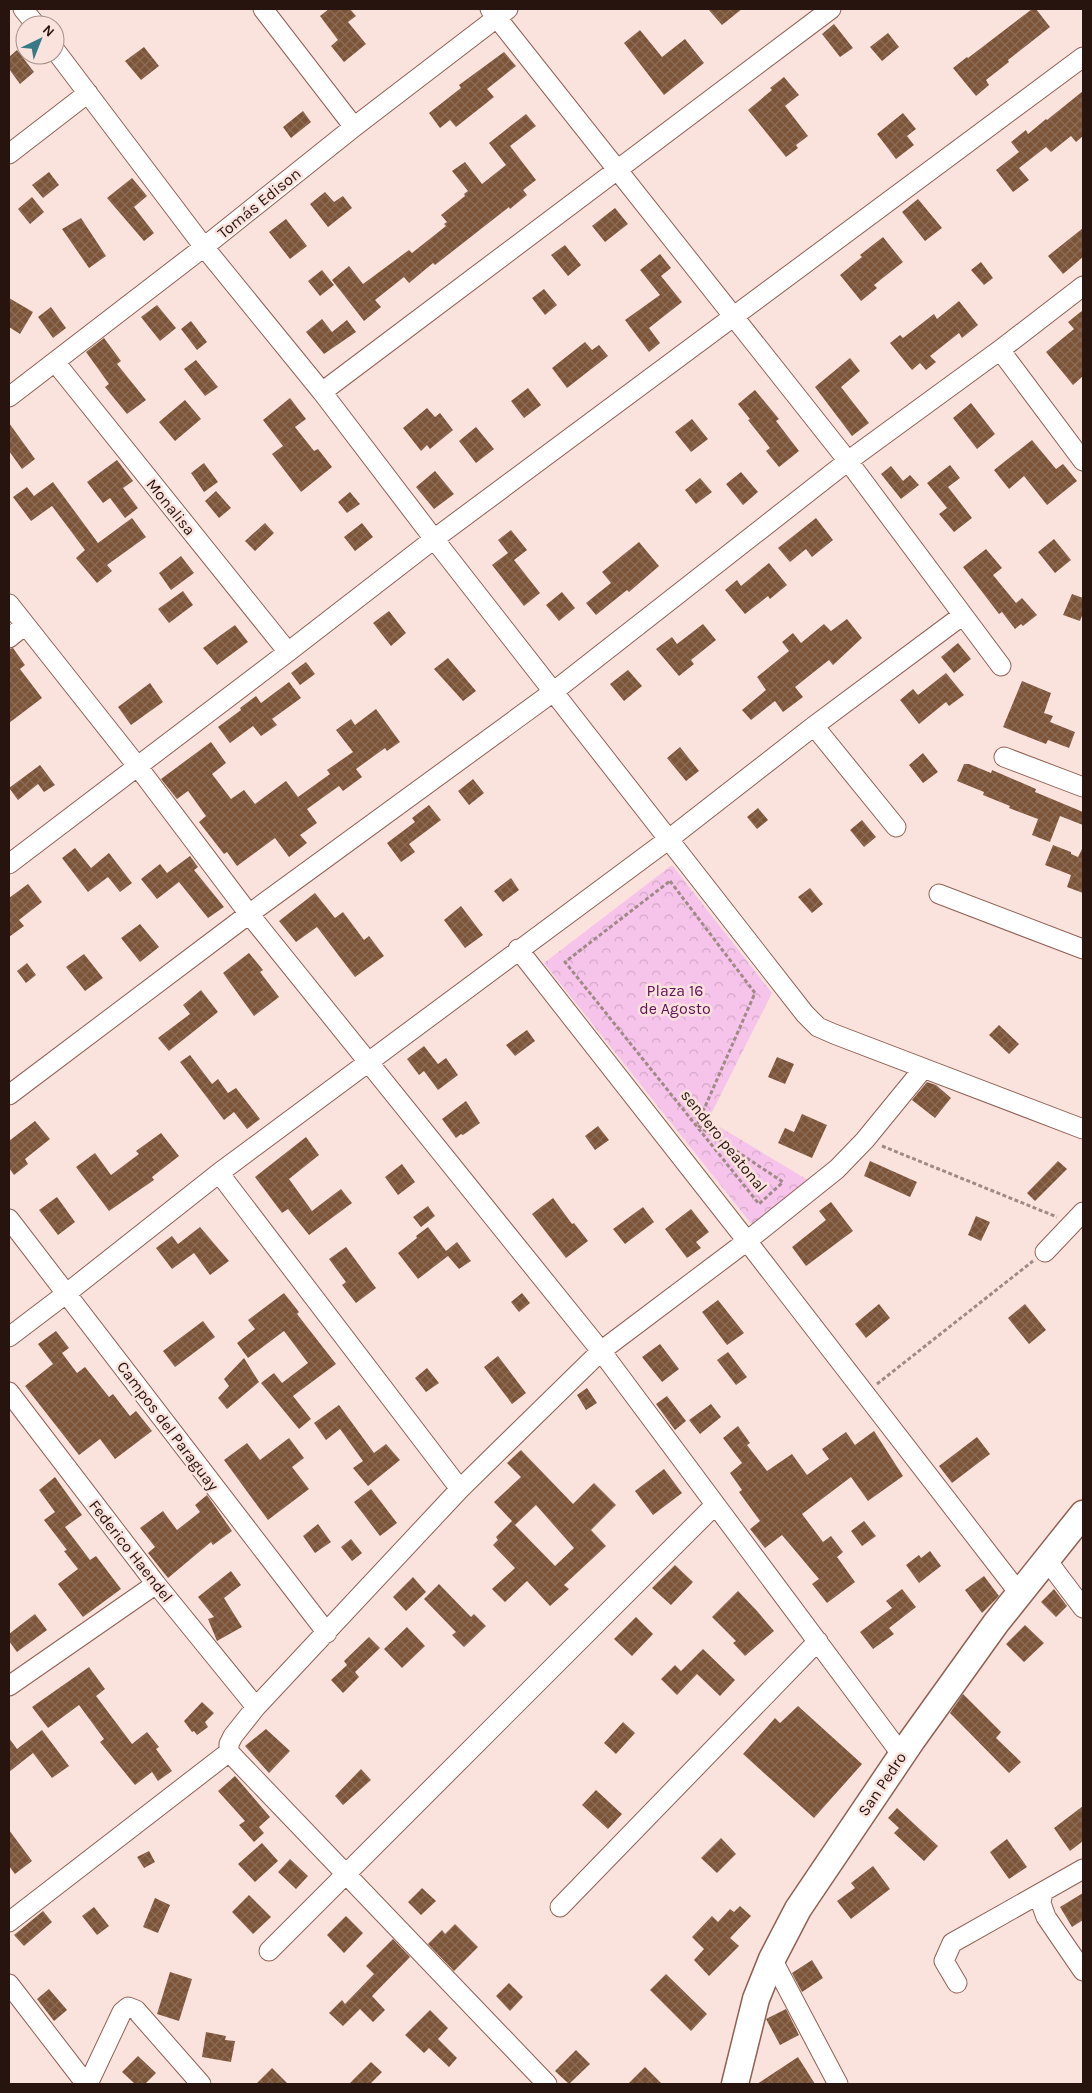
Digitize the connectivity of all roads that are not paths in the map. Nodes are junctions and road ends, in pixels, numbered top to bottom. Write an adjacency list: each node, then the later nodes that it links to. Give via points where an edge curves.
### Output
1 (263, 9): 7 (street)
2 (831, 9): 9 (street)
3 (498, 12): 7 (street, Tomás Edison); 9 (street)
4 (1083, 57): 12 (street)
5 (65, 63): 6 (street)
6 (88, 93): 8 (street); 10 (street)
7 (354, 127): 10 (street, Tomás Edison)
8 (9, 154)
9 (617, 169): 12 (street); 15 (street)
10 (204, 248): 14 (street, Tomás Edison); 15 (street)
11 (1083, 286): 13 (street)
12 (733, 318): 17 (street); 19 (street)
13 (1000, 350): 17 (street); 18 (street)
14 (55, 362): 16 (street, Tomás Edison); 24 (street, Monalisa)
15 (322, 392): 19 (street)
16 (9, 397)
17 (848, 461): 21 (street); 26 (street)
18 (1083, 461)
19 (434, 540): 24 (street); 26 (street)
20 (9, 604): 22 (street)
21 (963, 615): 25 (street); 27 (street)
22 (25, 625): 23 (street); 29 (street)
23 (9, 638)
24 (288, 652): 29 (street)
25 (1001, 666)
26 (553, 692): 32 (street); 35 (street)
27 (814, 726): 31 (street); 32 (street)
28 (1004, 757): 30 (street)
29 (138, 767): 33 (street); 35 (street)
30 (1083, 787)
31 (896, 827)
32 (669, 839): 37 (street); 39 (street, via 818,1027)
33 (9, 864)
34 (939, 894): 36 (street)
35 (249, 914): 38 (street); 40 (street)
36 (1083, 949)
37 (518, 950): 38 (street); 45 (street)
38 (369, 1060): 42 (street); 49 (street)
39 (923, 1069): 41 (street); 45 (street, via 866,1140 837,1169)
40 (9, 1095)
41 (1083, 1129)
42 (219, 1173): 47 (street); 51 (street)
43 (1078, 1218): 46 (street)
44 (9, 1219): 47 (street, Campos del Paraguay)
45 (747, 1241): 49 (street); 56 (street)
46 (1045, 1252)
47 (67, 1293): 48 (street); 58 (street, Campos del Paraguay)
48 (9, 1337)
49 (601, 1351): 51 (street); 52 (street)
50 (9, 1392): 55 (street, Federico Haendel)
51 (460, 1489): 58 (street)
52 (715, 1505): 59 (street); 65 (street)
53 (1083, 1514): 54 (main road, San Pedro)
54 (1046, 1559): 56 (main road, San Pedro); 57 (street)
55 (156, 1584): 60 (street); 61 (street, Federico Haendel)
56 (1019, 1593): 63 (main road, San Pedro)
57 (1083, 1608)
58 (327, 1633): 61 (street)
59 (818, 1641): 63 (street); 67 (street)
60 (9, 1685)
61 (256, 1707): 62 (street, via 233,1736)
62 (229, 1752): 65 (street); 68 (street)
63 (902, 1755): 70 (main road, San Pedro, via 798,1909)
64 (1083, 1869): 66 (street)
65 (346, 1874): 69 (street); 76 (street)
66 (1043, 1892): 71 (street, via 1041,1903 1046,1917); 72 (street, via 952,1943 944,1961)
67 (560, 1907)
68 (9, 1922)
69 (270, 1950)
70 (772, 1959): 77 (main road, San Pedro, via 756,1998); 78 (street)
71 (1083, 1971)
72 (957, 1983)
73 (9, 1984): 74 (street)
74 (87, 2084): 75 (street, via 122,2012 128,2007 136,2010)
75 (201, 2084)
76 (547, 2084)
77 (735, 2084)
78 (838, 2084)

